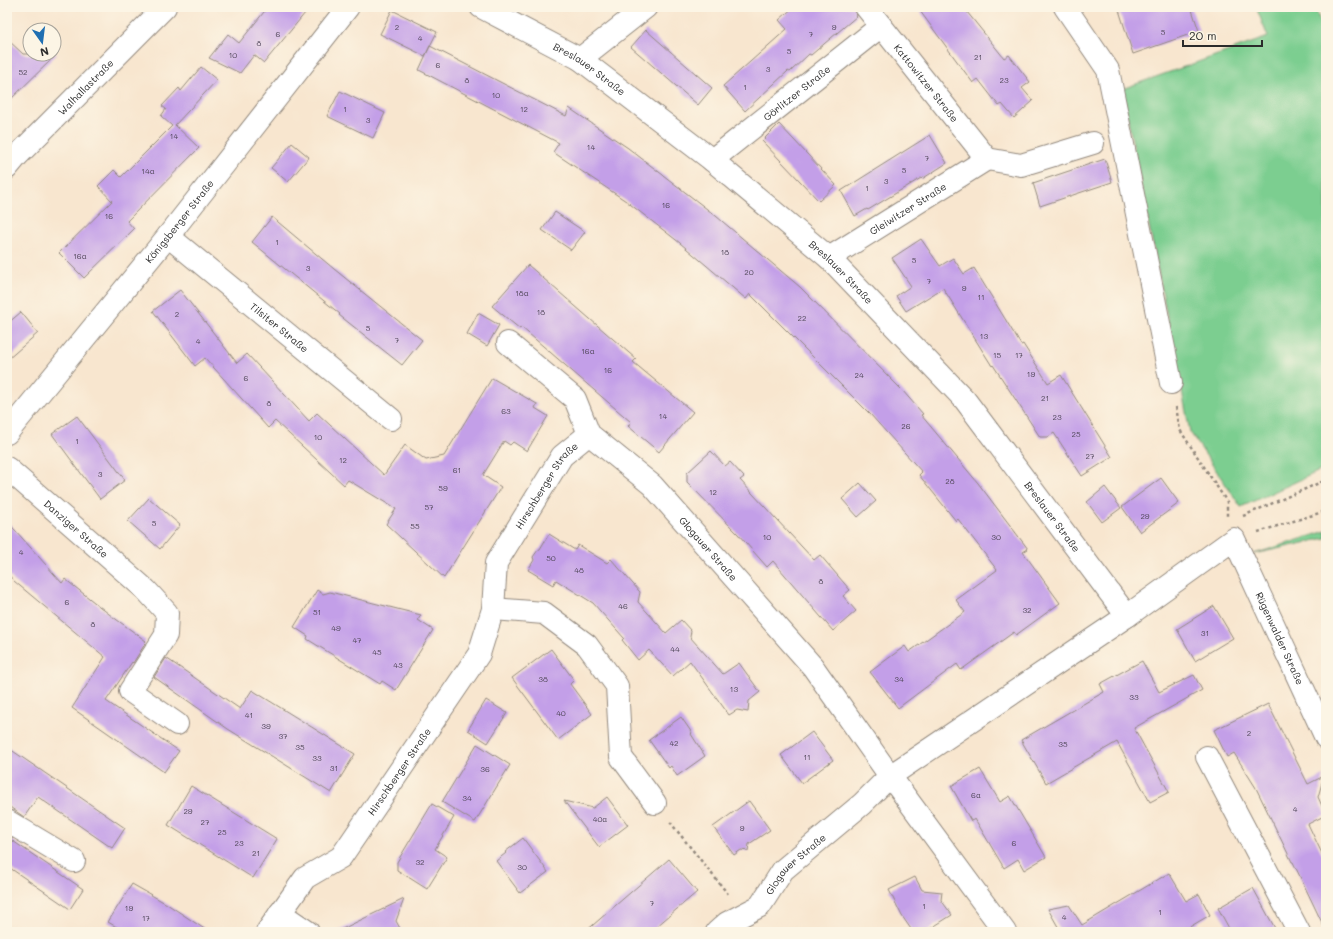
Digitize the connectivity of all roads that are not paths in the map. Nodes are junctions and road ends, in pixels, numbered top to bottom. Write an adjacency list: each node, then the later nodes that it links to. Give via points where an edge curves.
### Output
1 (165, 7): 10 (street, Walhallastraße)
2 (348, 7): 13 (street, Königsberger Straße)
3 (482, 7): 8 (street, Breslauer Straße)
4 (646, 7): 8 (street)
5 (866, 7): 7 (street, Kattowitzer Straße)
6 (1065, 7): 16 (street, via 1108,70)
7 (881, 26): 11 (street, Kattowitzer Straße); 12 (street, Görlitzer Straße)
8 (580, 59): 12 (street, Breslauer Straße)
9 (1094, 143): 11 (street, via 1020,165)
10 (10, 156)
11 (987, 159): 14 (street, Gleiwitzer Straße)
12 (712, 160): 14 (street, Breslauer Straße)
13 (168, 236): 17 (street, Tilsiter Straße); 18 (street, Königsberger Straße)
14 (829, 258): 22 (street, Breslauer Straße, via 965,400)
15 (508, 343): 19 (street, Glogauer Straße, via 575,399)
16 (1171, 383)
17 (391, 419)
18 (7, 433)
19 (589, 434): 21 (street, Hirschberger Straße, via 562,456 496,563); 26 (street, Glogauer Straße, via 652,485 813,667)
20 (7, 468): 23 (street, Danziger Straße, via 146,590 167,613 166,635 130,691)
21 (493, 609): 27 (street, via 544,613 587,645 617,686 621,757); 30 (street, Hirschberger Straße, via 479,654 341,857 305,878)
22 (1127, 616): 24 (street, Rügenwalder Straße, via 1230,531); 26 (street)
23 (177, 724)
24 (1326, 738)
25 (1207, 757): 35 (street)
26 (890, 776): 33 (street, Glogauer Straße, via 862,804 783,870 760,906 727,923); 34 (street, Glogauer Straße)
27 (655, 803)
28 (7, 820): 29 (street)
29 (74, 861)
30 (280, 913): 31 (street, Hirschberger Straße); 32 (street)
31 (267, 932)
32 (308, 932)
33 (717, 932)
34 (1005, 932)
35 (1299, 932)

